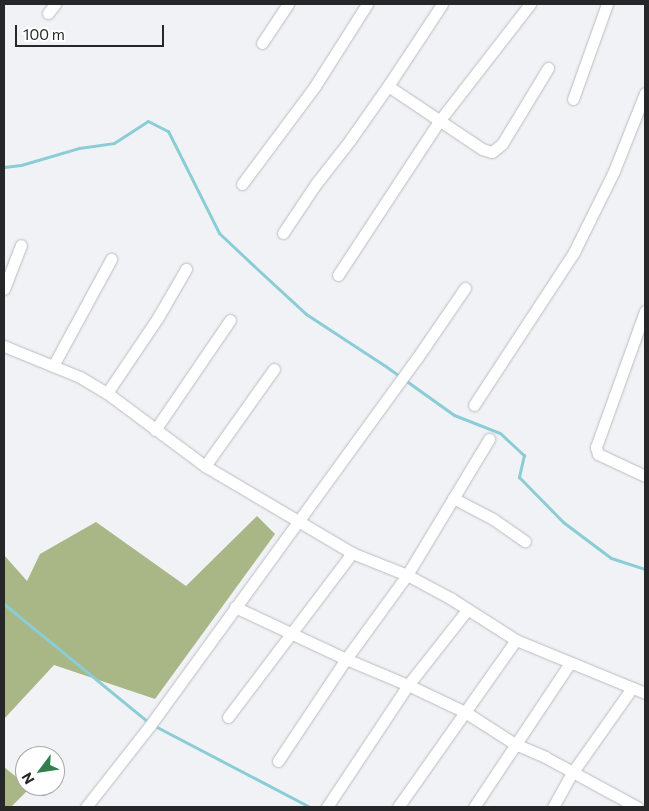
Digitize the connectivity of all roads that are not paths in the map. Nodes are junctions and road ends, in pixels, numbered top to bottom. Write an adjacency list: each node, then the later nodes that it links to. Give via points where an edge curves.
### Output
1 (288, 4): 6 (street)
2 (368, 4): 12 (street, via 315,86)
3 (442, 4): 8 (street)
4 (530, 4): 11 (street)
5 (607, 4): 10 (street)
6 (262, 43)
7 (548, 68): 11 (street, via 502,144 492,152 482,149)
8 (388, 86): 11 (street); 13 (street)
9 (645, 93): 27 (street, via 614,170 574,252)
10 (573, 99)
11 (440, 120): 17 (street)
12 (242, 184)
13 (283, 233)
14 (21, 246): 19 (street)
15 (111, 259): 24 (street)
16 (186, 269): 26 (street)
17 (338, 275)
18 (465, 288): 33 (street)
19 (4, 289)
20 (645, 311): 22 (street)
21 (230, 320): 28 (street)
22 (643, 324): 31 (street, via 596,447 598,454)
23 (4, 346): 24 (street)
24 (53, 366): 26 (street)
25 (274, 369): 30 (street)
26 (107, 393): 28 (street)
27 (474, 405)
28 (155, 430): 30 (street)
29 (489, 439): 32 (street)
30 (205, 466): 33 (street)
31 (645, 476)
32 (452, 498): 34 (street, via 493,519); 36 (street)
33 (297, 521): 35 (street); 37 (street)
34 (525, 541)
35 (352, 553): 36 (street); 39 (street)
36 (407, 575): 38 (street); 41 (street)
37 (235, 607): 39 (street); 51 (street, via 151,724)
38 (467, 610): 40 (street); 43 (street)
39 (291, 633): 41 (street); 47 (street)
40 (516, 640): 42 (street); 46 (street)
41 (346, 658): 43 (street); 49 (street)
42 (570, 663): 44 (street); 48 (street)
43 (408, 684): 46 (street); 52 (street)
44 (632, 688): 45 (street); 50 (street)
45 (645, 693)
46 (465, 712): 48 (street); 53 (street)
47 (228, 717)
48 (515, 744): 50 (street); 54 (street)
49 (278, 761)
50 (572, 773): 55 (street); 56 (street)
51 (86, 807)
52 (327, 807)
53 (398, 807)
54 (474, 807)
55 (553, 807)
56 (636, 807)

